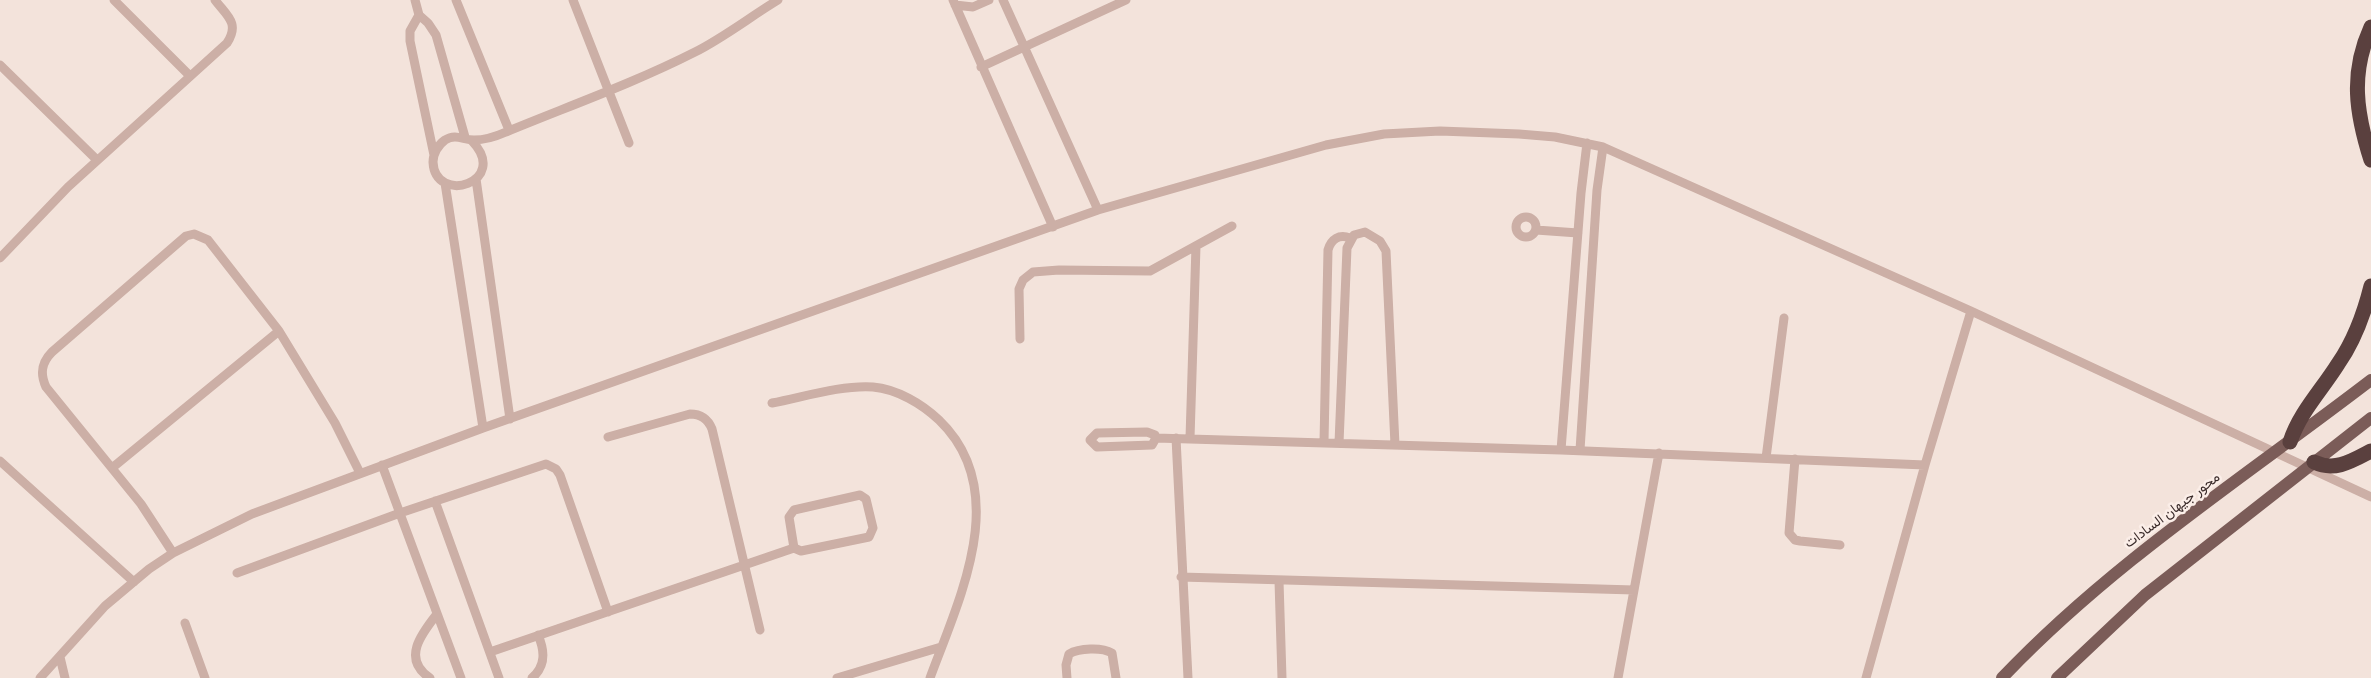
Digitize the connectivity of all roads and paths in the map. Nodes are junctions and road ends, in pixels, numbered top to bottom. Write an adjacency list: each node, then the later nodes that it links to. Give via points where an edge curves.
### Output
1 (114, 0): 16 (lane)
2 (215, 0): 16 (lane, via 233,25 233,34)
3 (415, 0): 11 (lane)
4 (456, 0): 18 (lane)
5 (573, 0): 17 (lane)
6 (778, 0): 17 (lane, via 695,52)
7 (988, 0): 10 (lane, via 972,8)
8 (1003, 0): 13 (lane)
9 (1126, 0): 13 (lane)
10 (954, 3): 15 (lane)
11 (419, 15): 19 (lane, via 436,35); 23 (lane, via 410,31 410,41)
12 (2371, 27): 25 (highway, via 2362,52 2356,94)
13 (1023, 47): 15 (lane); 28 (lane)
14 (0, 65): 24 (lane)
15 (981, 67): 30 (lane)
16 (190, 76): 24 (lane)
17 (609, 90): 18 (lane); 20 (lane)
18 (509, 130): 19 (lane, via 495,136)
19 (469, 139): 23 (lane, via 455,136 446,139); 26 (lane, via 480,149 484,160)
20 (629, 143)
21 (1587, 143): 22 (lane); 28 (lane, via 1519,134 1440,131 1384,134 1326,145); 32 (lane)
22 (1603, 147): 37 (lane); 59 (lane, via 1597,190)
23 (434, 154): 27 (lane, via 435,170)
24 (97, 160): 35 (lane)
25 (2371, 160)
26 (476, 179): 27 (lane, via 462,186); 48 (lane)
27 (445, 183): 49 (lane)
28 (1098, 210): 30 (lane)
29 (1232, 226): 34 (lane)
30 (1052, 227): 48 (lane)
31 (1536, 230): 32 (lane)
32 (1578, 233): 58 (lane)
33 (1350, 238): 39 (lane, via 1341,237 1330,245); 40 (lane); 57 (lane, via 1365,232 1380,241 1386,252)
34 (1196, 246): 42 (lane, via 1150,271 1033,272 1023,280 1019,289); 53 (lane)
35 (0, 258)
36 (2371, 286): 55 (highway, via 2353,338 2339,364 2299,417)
37 (1971, 311): 67 (lane); 70 (lane)
38 (1784, 318): 62 (lane)
39 (1327, 319): 40 (lane); 43 (lane)
40 (1344, 319): 44 (lane)
41 (278, 331): 68 (lane); 68 (lane, via 208,240 194,234 180,240 52,352 44,363 42,376 46,387); 69 (lane, via 335,423)
42 (1020, 339)
43 (1326, 380): 44 (lane); 54 (lane)
44 (1341, 380): 56 (lane)
45 (2371, 380): 55 (main road, محور جيهان السادات)
46 (772, 403): 87 (lane, via 856,387 874,387 891,391 921,406 956,439 971,468 977,513 959,601)
47 (2371, 418): 65 (main road)
48 (510, 419): 49 (lane)
49 (483, 428): 66 (lane)
50 (608, 437): 76 (lane, via 690,414 700,415 708,421)
51 (1156, 438): 51 (lane, via 1151,432 1097,432 1090,440 1097,447 1152,445); 52 (lane)
52 (1176, 438): 53 (lane); 78 (lane)
53 (1190, 438): 54 (lane)
54 (1324, 442): 56 (lane)
55 (2290, 442): 105 (main road, محور جيهان السادات, via 2074,606)
56 (1339, 443): 57 (lane)
57 (1395, 444): 58 (lane)
58 (1561, 450): 59 (lane)
59 (1580, 450): 61 (lane)
60 (2371, 451): 65 (highway, via 2332,468)
61 (1659, 454): 62 (lane); 81 (lane)
62 (1766, 458): 63 (lane)
63 (1795, 459): 67 (lane); 73 (lane, via 1789,534 1795,540)
64 (0, 461): 80 (lane)
65 (2314, 462): 106 (main road, via 2145,595)
66 (382, 465): 69 (lane); 72 (lane)
67 (1925, 465): 104 (lane)
68 (112, 468): 75 (lane, via 141,504)
69 (360, 473): 75 (lane, via 252,514)
70 (2371, 496)
71 (435, 501): 72 (lane); 82 (lane, via 540,464 551,466 560,475); 88 (lane)
72 (400, 513): 77 (lane); 83 (lane)
73 (1840, 545)
74 (794, 548): 74 (lane, via 789,517 794,510 856,496 866,499 873,528 869,538 801,551); 76 (lane)
75 (173, 553): 80 (lane)
76 (745, 565): 82 (lane); 85 (lane)
77 (237, 573)
78 (1181, 577): 79 (lane); 101 (lane)
79 (1279, 581): 81 (lane); 102 (lane)
80 (134, 582): 89 (lane, via 105,606)
81 (1634, 590): 103 (lane)
82 (608, 612): 86 (lane)
83 (437, 614): 93 (lane, via 420,637 416,652 420,668); 94 (lane)
84 (185, 624): 92 (lane)
85 (760, 630)
86 (538, 635): 88 (lane); 96 (lane, via 543,658 539,672)
87 (941, 647): 97 (lane); 98 (lane)
88 (490, 652): 95 (lane)
89 (60, 657): 90 (lane); 91 (lane)
90 (40, 678)
91 (65, 678)
92 (204, 678)
93 (430, 678)
94 (461, 678)
95 (499, 678)
96 (532, 678)
97 (837, 678)
98 (930, 678)
99 (1068, 678): 100 (lane, via 1066,664 1069,654 1095,650 1112,653)
100 (1116, 678)
101 (1188, 678)
102 (1282, 678)
103 (1618, 678)
104 (1866, 678)
105 (2002, 678)
106 (2057, 678)

